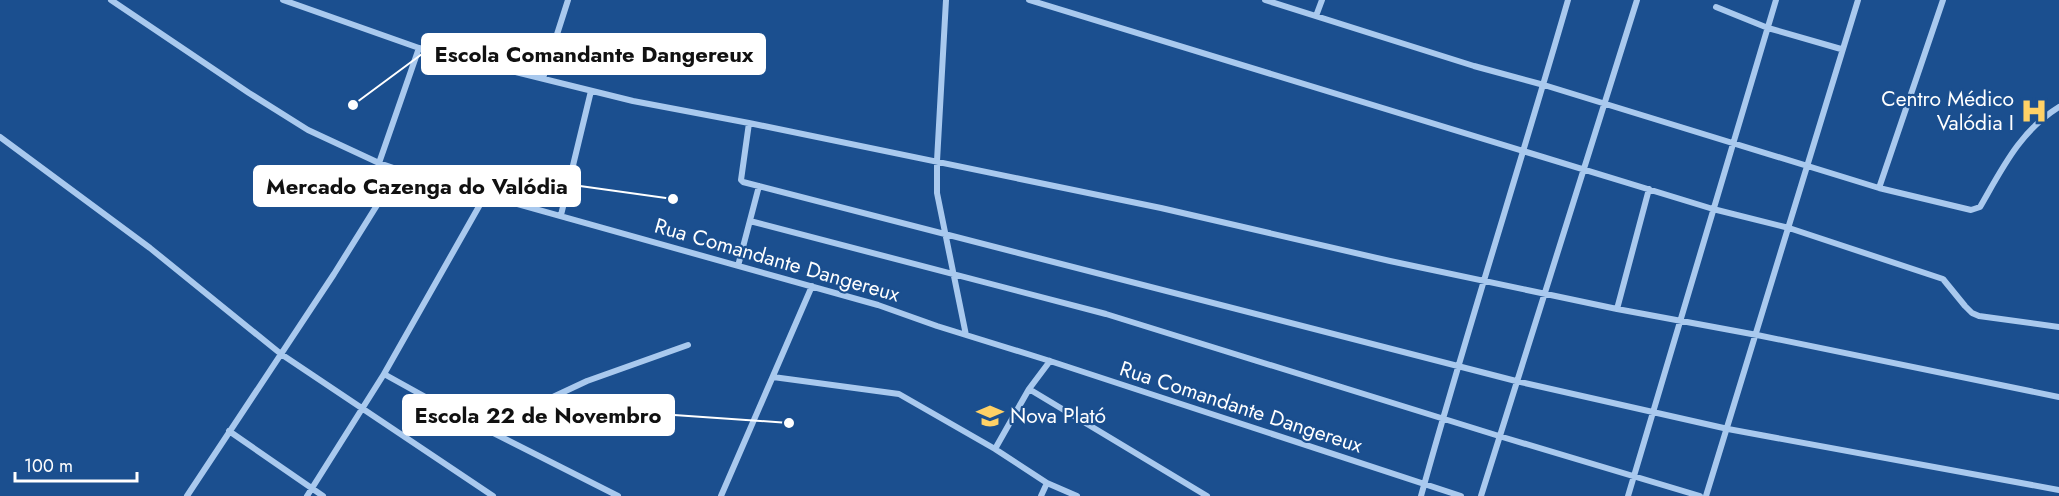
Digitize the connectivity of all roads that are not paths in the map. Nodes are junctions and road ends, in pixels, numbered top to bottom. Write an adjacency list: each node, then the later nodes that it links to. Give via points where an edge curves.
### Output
1 (111, 0): 28 (street, Rua Comandante Dangereux, via 308,130)
2 (283, 0): 16 (street)
3 (568, 0): 18 (street)
4 (946, 0): 27 (street)
5 (1029, 0): 26 (street)
6 (1265, 0): 14 (street)
7 (1322, 0): 14 (street)
8 (1568, 0): 19 (street)
9 (1637, 0): 21 (street)
10 (1776, 0): 15 (street)
11 (1858, 0): 17 (street)
12 (1943, 0): 33 (street)
13 (1716, 7): 15 (street)
14 (1316, 16): 19 (street)
15 (1767, 28): 17 (street); 25 (street)
16 (419, 48): 18 (street); 28 (street)
17 (1842, 49): 29 (street)
18 (543, 78): 20 (street)
19 (1544, 85): 21 (street); 26 (street)
20 (591, 91): 23 (street); 37 (street)
21 (1603, 104): 25 (street); 30 (street)
22 (2059, 107): 33 (street, via 2041,118 2019,144 1977,209)
23 (749, 123): 27 (street); 32 (street, via 741,180)
24 (0, 137): 52 (street, via 150,248)
25 (1733, 141): 29 (street); 36 (street)
26 (1525, 150): 30 (street); 43 (street)
27 (937, 161): 40 (street, via 937,194); 43 (street)
28 (379, 163): 31 (street, Rua Comandante Dangereux)
29 (1807, 164): 33 (street); 39 (street)
30 (1583, 168): 34 (street); 45 (street)
31 (399, 170): 35 (street, Rua Comandante Dangereux); 52 (street)
32 (759, 186): 38 (street); 40 (street)
33 (1879, 188)
34 (1649, 189): 36 (street); 46 (street)
35 (486, 194): 37 (street, Rua Comandante Dangereux); 55 (street)
36 (1713, 209): 39 (street); 47 (street)
37 (561, 215): 41 (street, Rua Comandante Dangereux)
38 (750, 221): 41 (street); 42 (street)
39 (1789, 228): 48 (street, via 1943,279 1965,306 1979,316); 50 (street)
40 (946, 236): 42 (street); 54 (street)
41 (738, 266): 44 (street, Rua Comandante Dangereux)
42 (954, 275): 49 (street); 62 (street, via 1106,314)
43 (1483, 280): 45 (street); 54 (street)
44 (812, 286): 49 (street, Rua Comandante Dangereux); 56 (street)
45 (1544, 293): 46 (street); 57 (street)
46 (1617, 309): 47 (street)
47 (1680, 320): 50 (street); 61 (street)
48 (2059, 327)
49 (966, 334): 53 (street, Rua Comandante Dangereux)
50 (1757, 335): 59 (street); 64 (street)
51 (688, 345): 63 (street, via 587,381 540,403 525,419 507,428)
52 (281, 354): 60 (street); 65 (street)
53 (1050, 361): 58 (street); 70 (street, Rua Comandante Dangereux)
54 (1458, 366): 57 (street); 62 (street)
55 (384, 374): 60 (street); 63 (street)
56 (773, 377): 67 (street, via 899,394); 79 (street)
57 (1516, 381): 61 (street); 66 (street)
58 (1029, 390): 67 (street); 73 (street)
59 (2059, 398)
60 (361, 408): 71 (street); 77 (street)
61 (1654, 412): 64 (street); 68 (street)
62 (1442, 419): 66 (street); 70 (street)
63 (484, 428): 78 (street)
64 (1728, 429): 72 (street); 88 (street)
65 (229, 431): 71 (street); 74 (street)
66 (1499, 436): 68 (street); 85 (street)
67 (995, 449): 69 (street)
68 (1634, 477): 86 (street); 87 (street)
69 (1047, 483): 80 (street); 81 (street)
70 (1424, 484): 83 (street); 84 (street, Rua Comandante Dangereux)
71 (312, 488): 75 (street); 76 (street)
72 (2059, 489)
73 (1194, 493): 82 (street)
74 (186, 496)
75 (307, 496)
76 (323, 496)
77 (493, 496)
78 (618, 496)
79 (721, 496)
80 (1041, 496)
81 (1077, 496)
82 (1207, 496)
83 (1420, 496)
84 (1461, 496)
85 (1481, 496)
86 (1628, 496)
87 (1700, 496)
88 (1706, 496)

